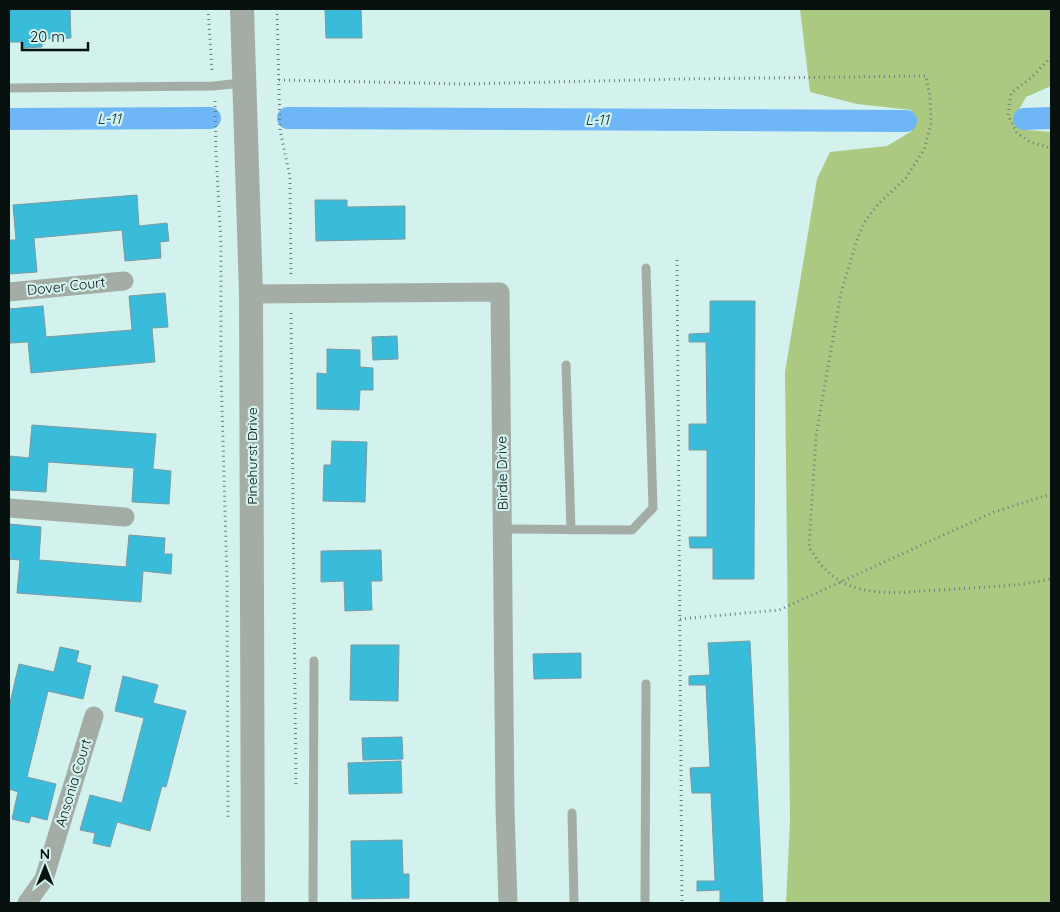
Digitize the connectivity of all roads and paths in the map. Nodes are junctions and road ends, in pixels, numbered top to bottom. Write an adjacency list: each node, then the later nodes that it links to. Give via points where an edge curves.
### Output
1 (208, 9): 7 (path)
2 (242, 9): 6 (street, Pinehurst Drive)
3 (277, 9): 5 (path)
4 (1051, 57): 9 (path, via 1011,93 1008,115 1017,133 1030,142)
5 (279, 80): 14 (path, via 280,130 290,178); 23 (path, via 465,84 926,76 931,124 924,150 905,179 879,203 864,223 857,240 841,293 816,436 809,547 818,562)
6 (245, 82): 7 (lane); 15 (street, Pinehurst Drive)
7 (213, 86): 8 (lane); 30 (path, via 217,108 221,244)
8 (9, 88)
9 (1051, 148)
10 (678, 260): 24 (path)
11 (646, 268): 21 (lane, via 652,508 632,530)
12 (124, 280): 13 (street, Dover Court)
13 (9, 292)
14 (291, 293): 15 (street, Birdie Drive); 20 (street, Birdie Drive, via 500,292); 28 (path)
15 (252, 294): 32 (street, Pinehurst Drive)
16 (566, 365): 21 (lane)
17 (1051, 494): 23 (path, via 994,512)
18 (9, 508): 19 (street)
19 (125, 517)
20 (503, 529): 21 (lane); 34 (street, Birdie Drive)
21 (571, 530)
22 (1051, 578): 23 (path, via 1022,585 886,593 856,588)
23 (842, 581): 24 (path, via 779,610)
24 (680, 619): 37 (path)
25 (314, 661): 33 (lane)
26 (646, 684): 36 (lane)
27 (94, 716): 31 (street, Ansonia Court, via 44,879)
28 (296, 796)
29 (572, 813): 35 (lane)
30 (228, 818)
31 (27, 903)
32 (253, 903)
33 (313, 903)
34 (508, 903)
35 (574, 903)
36 (645, 903)
37 (682, 903)

